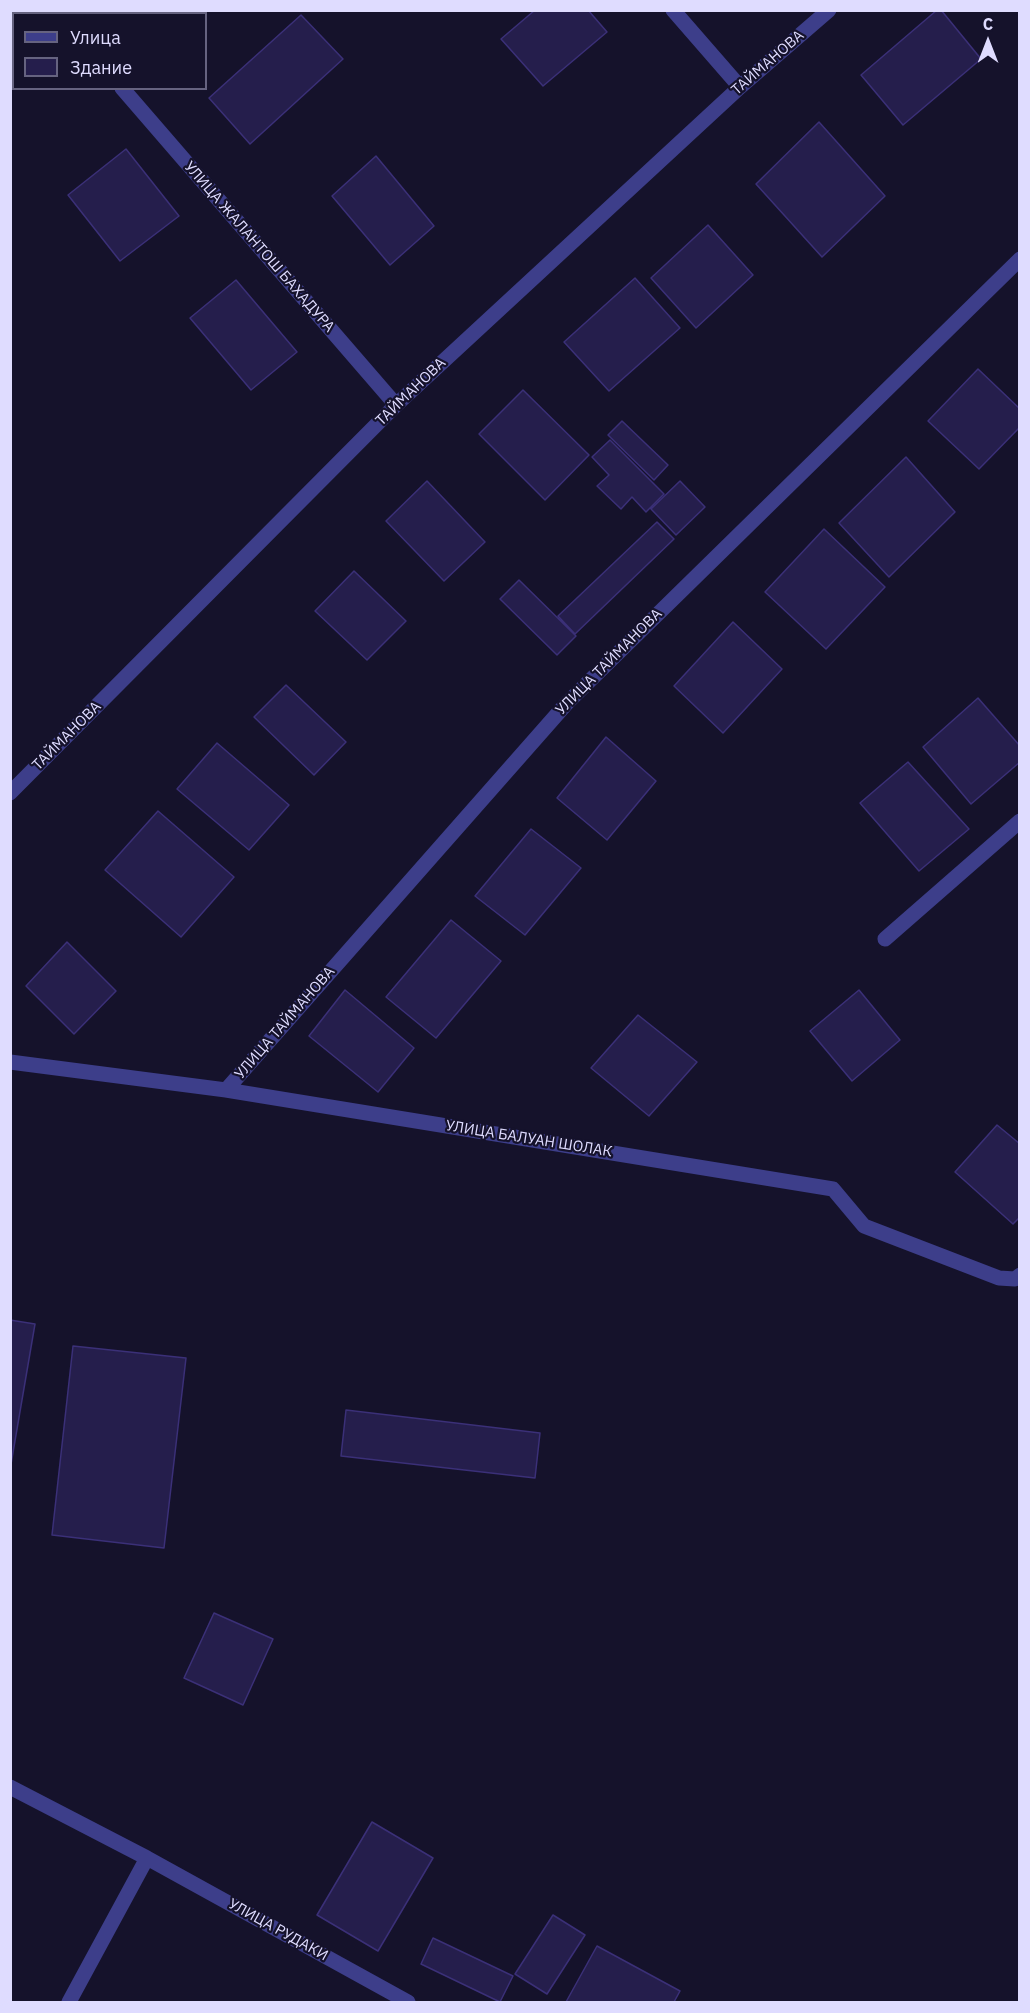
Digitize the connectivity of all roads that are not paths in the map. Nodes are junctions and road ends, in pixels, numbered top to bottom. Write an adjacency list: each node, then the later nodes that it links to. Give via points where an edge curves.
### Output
1 (673, 10): 3 (street)
2 (829, 10): 3 (street, ТАЙМАНОВА)
3 (740, 87): 6 (street, ТАЙМАНОВА)
4 (124, 90): 6 (street, УЛИЦА ЖАЛАНТОШ БАХАДУРА)
5 (1020, 259): 11 (street, УЛИЦА ТАЙМАНОВА, via 567,703)
6 (396, 405): 7 (street, ТАЙМАНОВА)
7 (10, 793)
8 (1020, 820): 9 (street)
9 (885, 939)
10 (10, 1062): 11 (street, УЛИЦА БАЛУАН ШОЛАК)
11 (226, 1090): 12 (street, УЛИЦА БАЛУАН ШОЛАК, via 833,1188 864,1226 999,1278 1015,1279)
12 (1020, 1275)
13 (10, 1787): 14 (street, УЛИЦА РУДАКИ)
14 (147, 1858): 15 (street); 16 (street, УЛИЦА РУДАКИ)
15 (69, 2002)
16 (408, 2002)

